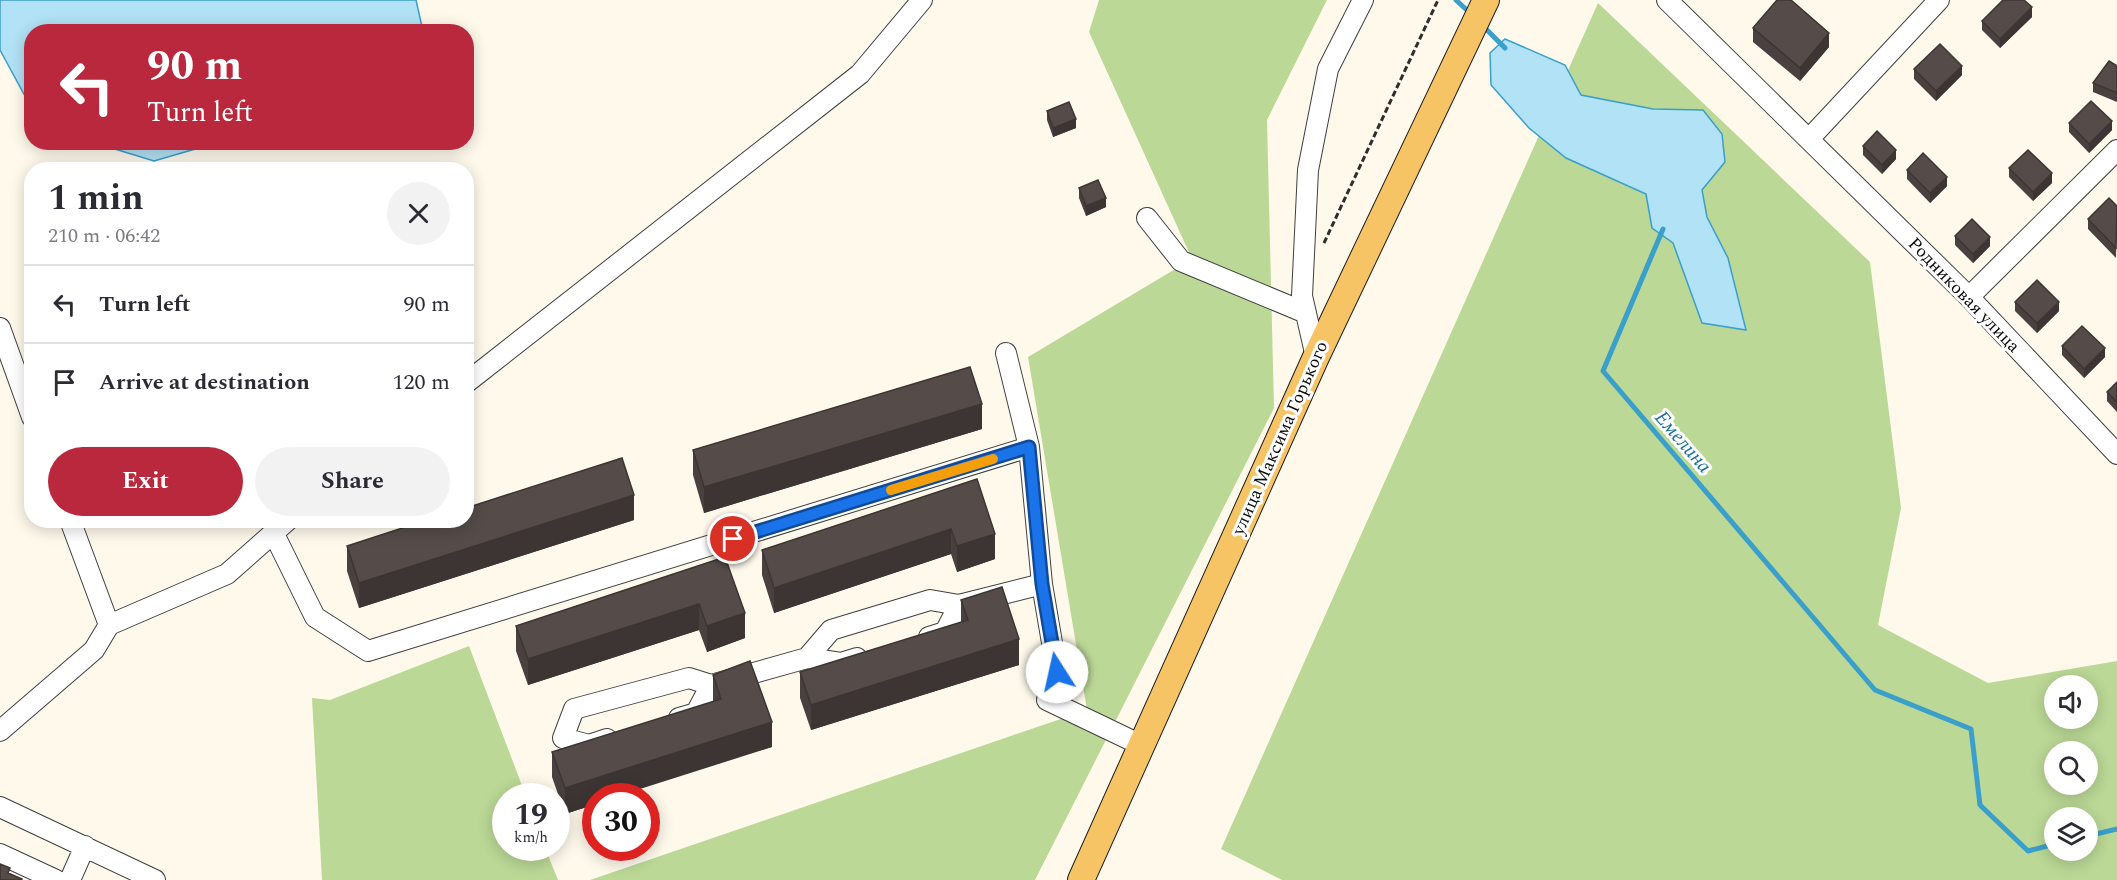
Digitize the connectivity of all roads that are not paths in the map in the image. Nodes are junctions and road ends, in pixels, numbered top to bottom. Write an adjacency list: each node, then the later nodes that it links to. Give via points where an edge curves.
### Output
1 (922, 0): 14 (street, via 860,74)
2 (1363, 0): 10 (street, via 1328,69 1308,170 1302,296)
3 (1486, 0): 13 (main road, улица Максима Горького)
4 (1667, 0): 6 (street, Родниковая улица)
5 (1939, 0): 6 (street)
6 (1809, 139): 9 (street, Родниковая улица)
7 (2117, 150): 9 (street)
8 (1147, 218): 10 (street, via 1180,261)
9 (1969, 297): 17 (street, Родниковая улица)
10 (1306, 313): 13 (street)
11 (0, 328): 15 (street)
12 (1006, 353): 16 (street)
13 (1316, 357): 31 (main road, улица Максима Горького)
14 (474, 377)
15 (24, 395)
16 (1029, 447): 20 (street, via 368,651 315,617); 21 (street)
17 (2117, 454)
18 (73, 528): 23 (street)
19 (279, 528): 23 (street, via 227,574)
20 (282, 528)
21 (1042, 584): 22 (street); 31 (street, via 1057,672 1047,700)
22 (959, 605): 24 (street, via 945,632); 26 (street, via 930,600 831,630)
23 (109, 625): 29 (street, via 94,650)
24 (914, 642)
25 (872, 654): 26 (street, via 841,663)
26 (807, 658): 27 (street)
27 (711, 685): 28 (street, via 696,713); 30 (street, via 690,678 574,709 564,738 589,745)
28 (664, 722)
29 (0, 731)
30 (621, 735)
31 (1141, 745): 38 (main road, улица Максима Горького)
32 (0, 807): 33 (street)
33 (85, 846): 36 (street); 37 (street)
34 (0, 854): 35 (street)
35 (56, 880)
36 (70, 880)
37 (155, 880)
38 (1081, 880)

